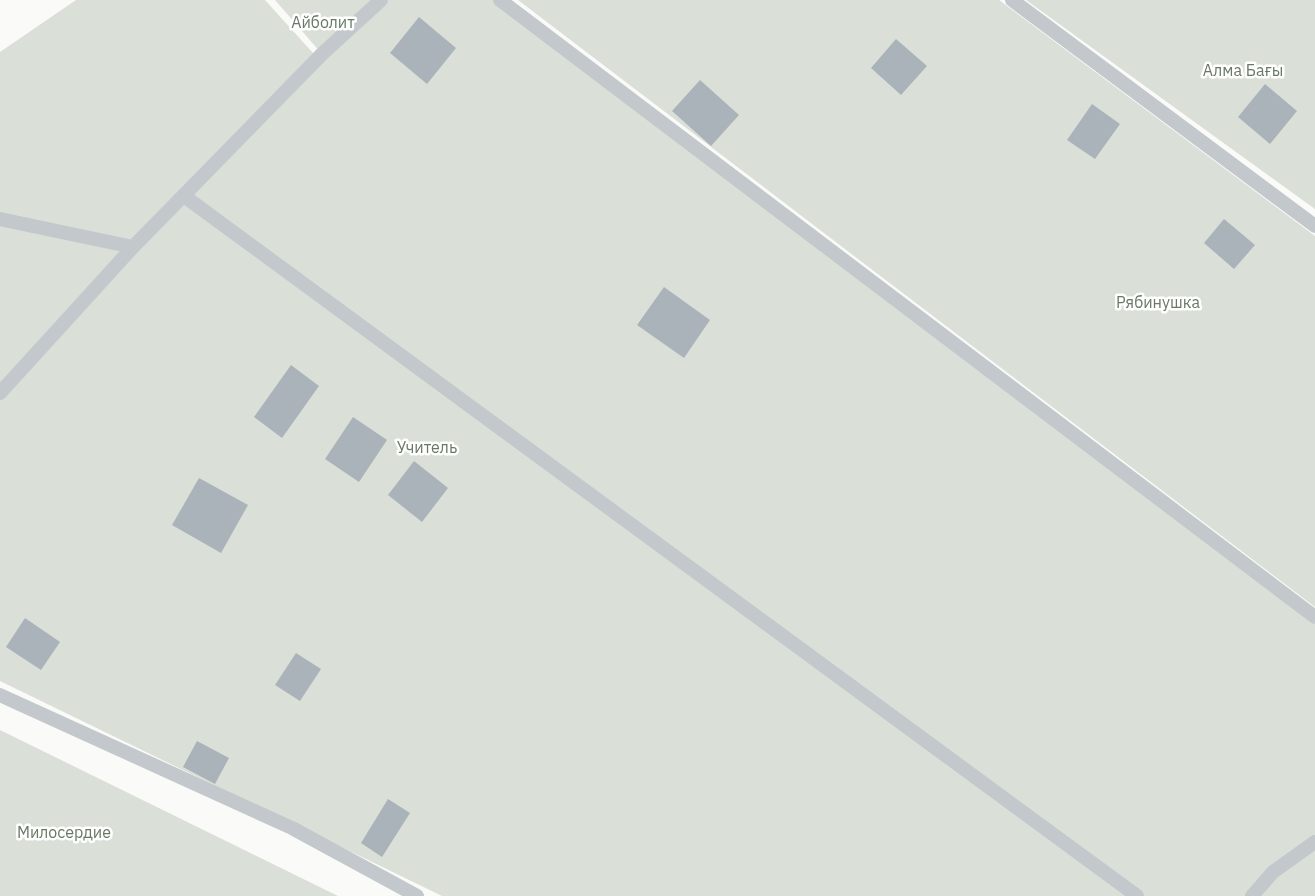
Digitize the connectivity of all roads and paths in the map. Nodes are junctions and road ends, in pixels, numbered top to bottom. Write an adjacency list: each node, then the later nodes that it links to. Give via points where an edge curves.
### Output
1 (381, 0): 4 (lane, via 322,54)
2 (500, 0): 9 (lane)
3 (1012, 0): 6 (lane)
4 (184, 196): 7 (lane); 13 (lane)
5 (0, 220): 7 (lane)
6 (1315, 226)
7 (133, 247): 8 (lane)
8 (0, 393)
9 (1315, 617)
10 (0, 695): 12 (lane, via 292,828)
11 (1315, 842): 14 (lane, via 1273,872)
12 (417, 896)
13 (1137, 896)
14 (1252, 896)

